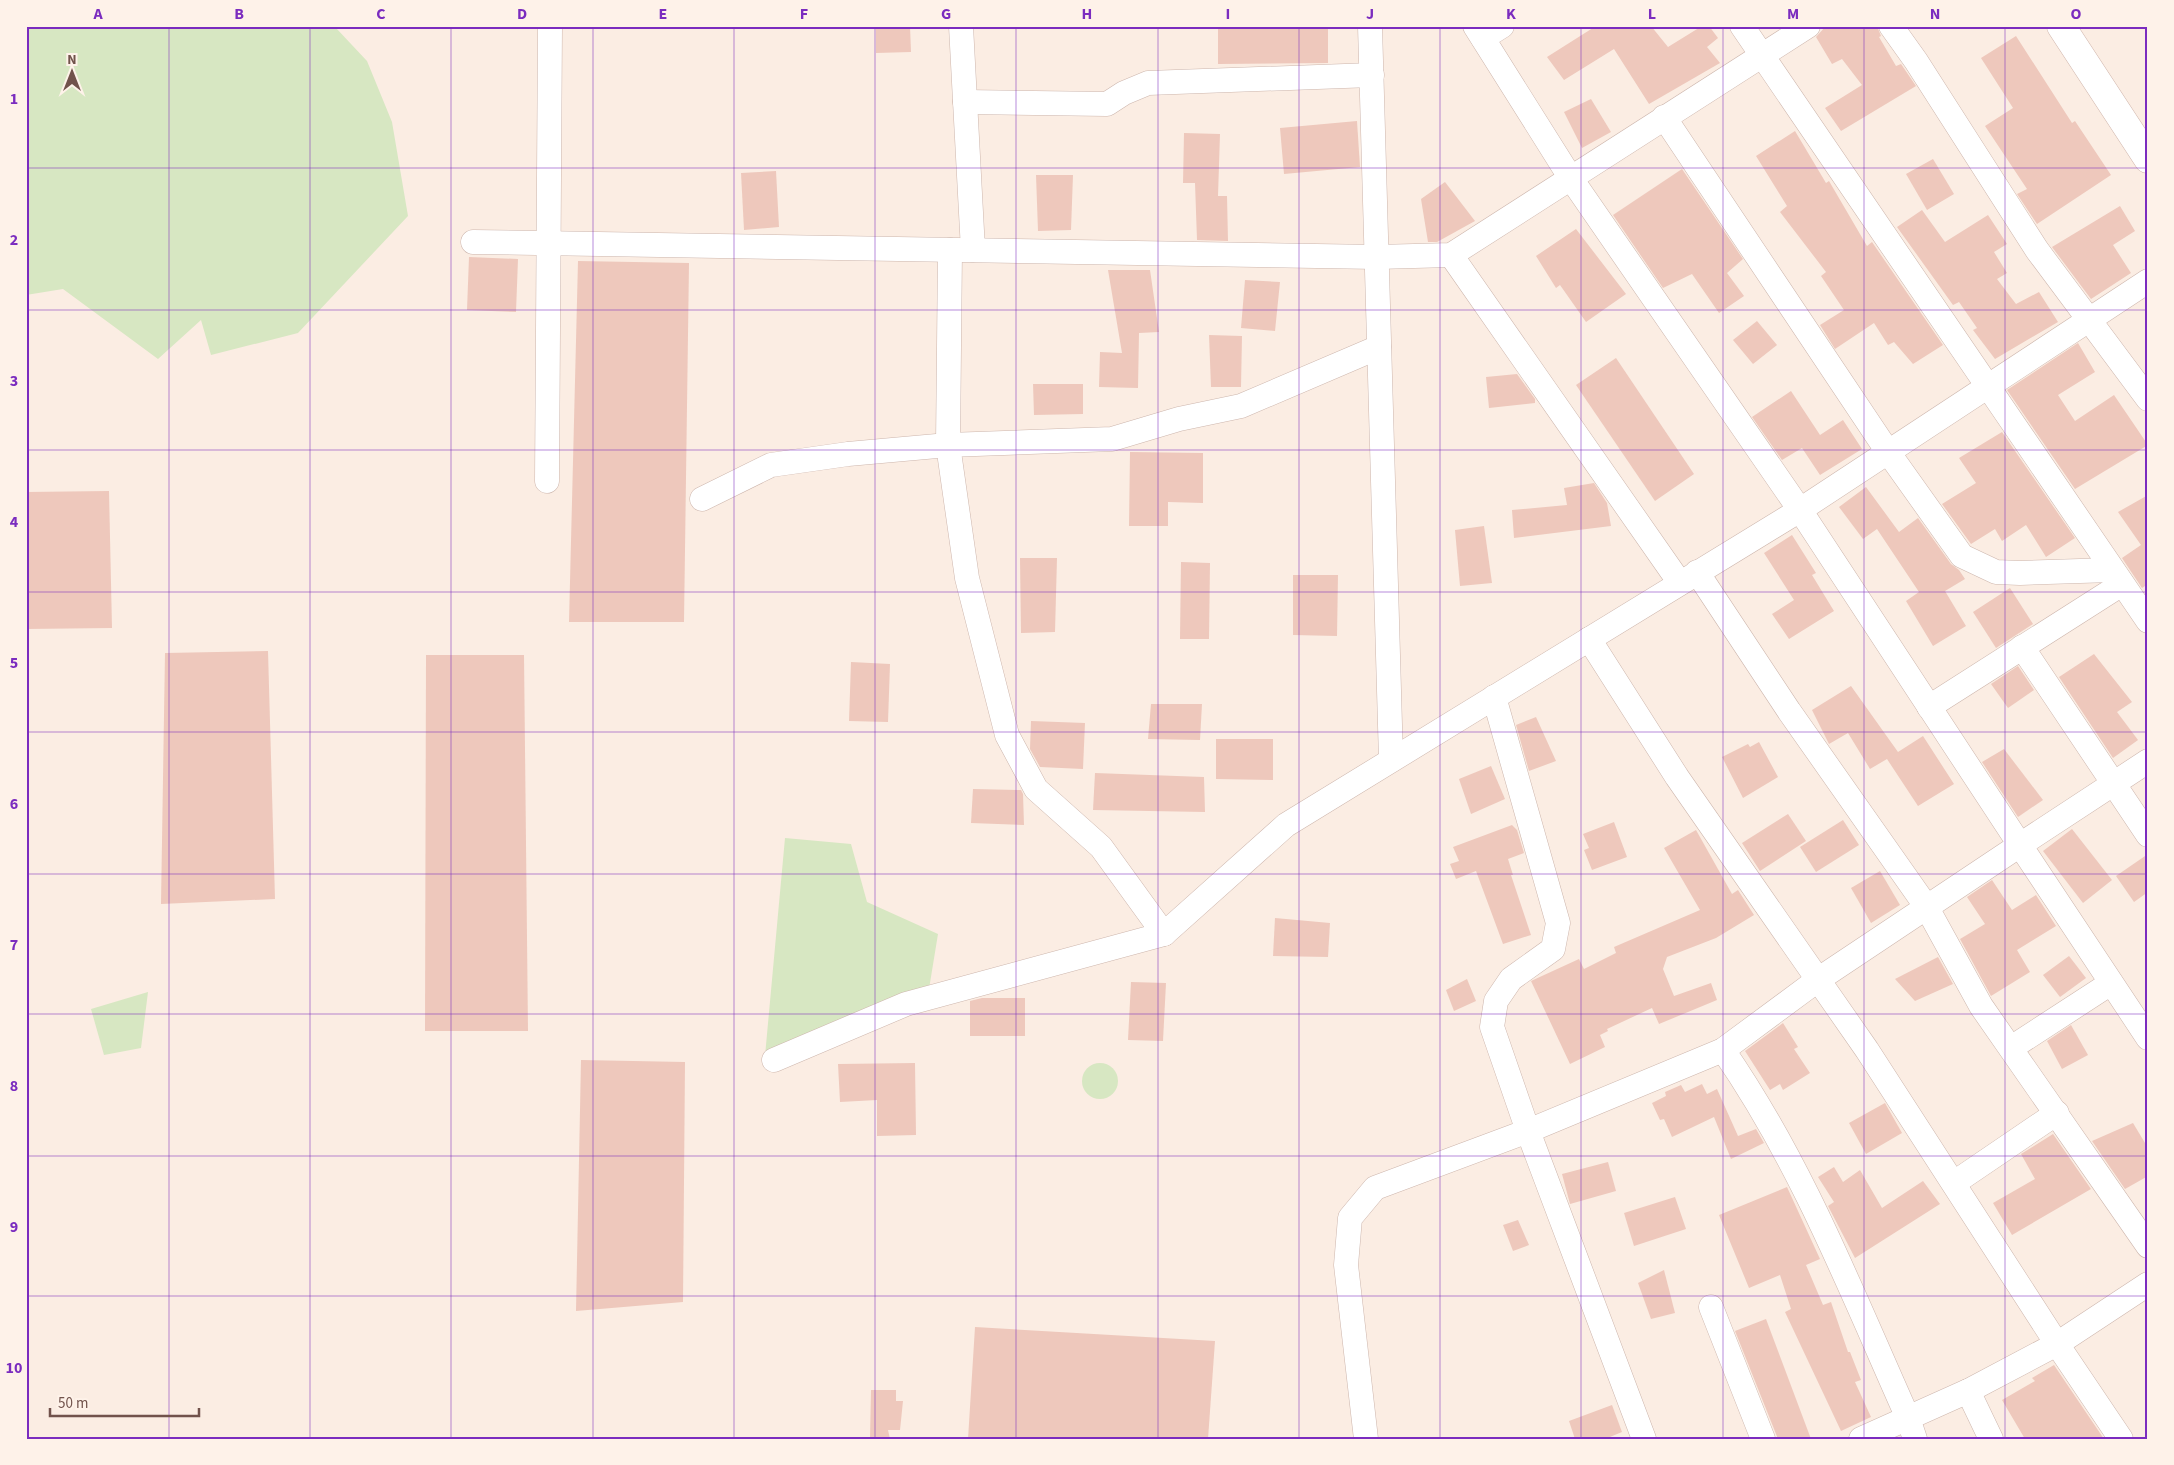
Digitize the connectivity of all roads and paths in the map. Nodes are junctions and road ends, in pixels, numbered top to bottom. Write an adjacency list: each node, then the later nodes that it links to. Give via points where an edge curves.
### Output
1 (550, 26): 16 (street)
2 (961, 26): 11 (street)
3 (1370, 26): 10 (street)
4 (1742, 26): 9 (street)
5 (1808, 26): 9 (street)
6 (1891, 26): 21 (street, via 2037,250)
7 (2061, 26): 13 (street)
8 (1486, 30): 14 (street)
9 (1761, 56): 12 (street); 23 (street)
10 (1372, 76): 11 (street, via 1148,83 1107,104); 19 (street)
11 (965, 102): 17 (street)
12 (1664, 118): 14 (street); 26 (street)
13 (2148, 159)
14 (1570, 177): 18 (street); 29 (street)
15 (472, 242): 16 (street)
16 (549, 244): 17 (street); 27 (street)
17 (961, 250): 19 (street); 25 (street)
18 (1451, 255): 19 (street); 31 (street)
19 (1377, 257): 22 (street)
20 (2148, 281): 21 (street)
21 (2090, 319): 23 (street); 24 (street)
22 (1379, 347): 25 (street, via 1241,406 1179,419 1112,439); 37 (street)
23 (1987, 387): 26 (street); 30 (street)
24 (2148, 399)
25 (948, 444): 28 (street, via 771,465); 43 (street, via 967,578 1007,734 1036,789 1101,847)
26 (1888, 452): 29 (street); 30 (street, via 1962,556 1996,572)
27 (548, 481)
28 (702, 499)
29 (1800, 510): 31 (street); 36 (street)
30 (2117, 577): 32 (street); 34 (street)
31 (1689, 578): 33 (street); 42 (street, via 1789,711)
32 (2148, 621)
33 (1589, 639): 35 (street); 44 (street, via 1677,776)
34 (2022, 647): 36 (street); 39 (street)
35 (1494, 697): 37 (street); 51 (street, via 1558,923 1552,949 1511,979 1496,1001 1492,1026)
36 (1929, 707): 41 (street)
37 (1391, 760): 43 (street, via 1286,825)
38 (2148, 761): 39 (street)
39 (2112, 784): 40 (street); 41 (street)
40 (2148, 834)
41 (2020, 845): 42 (street); 45 (street)
42 (1926, 906): 44 (street); 47 (street, via 1982,1006)
43 (1164, 934): 49 (street, via 906,1004)
44 (1819, 979): 48 (street); 52 (street)
45 (2111, 983): 46 (street); 47 (street)
46 (2148, 1038)
47 (2011, 1048): 50 (street)
48 (1723, 1050): 51 (street); 58 (street, via 1752,1092 1816,1210)
49 (774, 1060)
50 (2057, 1114): 52 (street); 53 (street)
51 (1528, 1131): 59 (street, via 1375,1188 1350,1218 1346,1265); 60 (street)
52 (1954, 1183): 56 (street)
53 (2148, 1246)
54 (2148, 1284): 56 (street)
55 (1711, 1307): 61 (street)
56 (2057, 1344): 57 (street); 64 (street)
57 (1968, 1391): 58 (street); 63 (street)
58 (1911, 1428): 62 (street)
59 (1366, 1439)
60 (1644, 1439)
61 (1763, 1439)
62 (1862, 1439)
63 (1991, 1439)
64 (2121, 1439)

